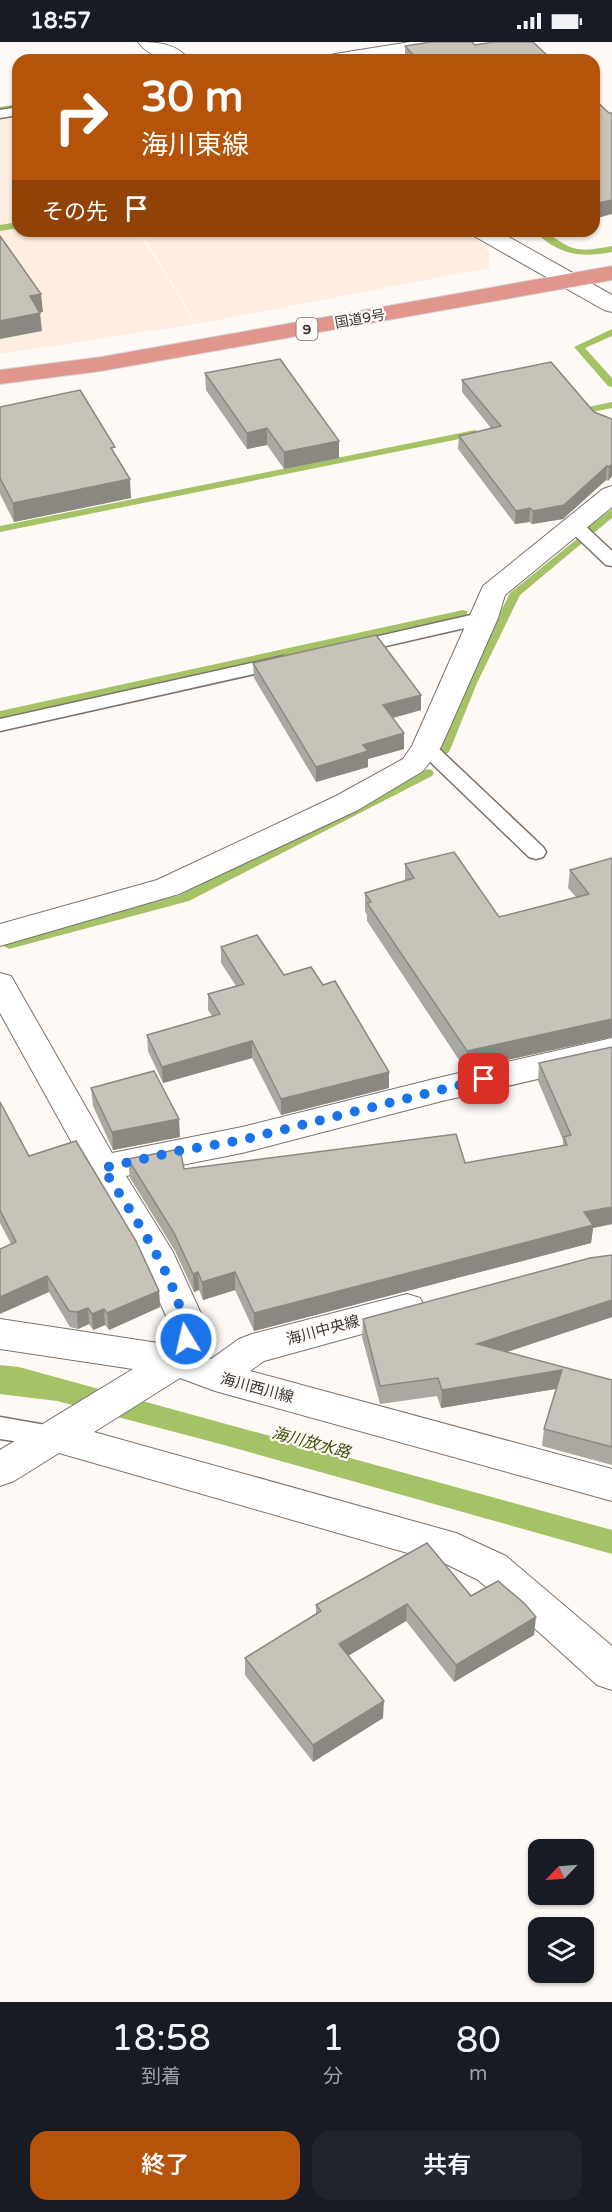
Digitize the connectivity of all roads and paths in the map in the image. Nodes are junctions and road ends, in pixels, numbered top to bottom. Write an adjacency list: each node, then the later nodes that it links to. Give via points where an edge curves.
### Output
1 (148, 42): 3 (street)
2 (447, 42): 4 (street)
3 (169, 54)
4 (372, 54)
5 (493, 237): 7 (street)
6 (612, 273): 7 (highway, 国道9号 / 9)
7 (570, 281): 8 (street); 9 (highway, 国道9号 / 9, via 101,364)
8 (612, 305)
9 (0, 377)
10 (612, 494): 11 (street)
11 (574, 525): 12 (lane); 13 (street, via 493,592)
12 (612, 561)
13 (484, 618): 14 (lane); 17 (street)
14 (334, 651)
15 (300, 659): 16 (lane)
16 (0, 724)
17 (426, 747): 18 (lane); 19 (street, via 413,765 347,803 168,887)
18 (536, 852)
19 (0, 934)
20 (0, 984): 22 (street)
21 (612, 1050): 22 (street, via 242,1140)
22 (103, 1168): 25 (street, via 155,1252 185,1318 186,1339)
23 (437, 1300): 26 (street, 海川中央線, via 252,1349)
24 (0, 1334): 25 (street, 海川西川線)
25 (177, 1361): 26 (street, 海川西川線); 28 (street)
26 (215, 1376): 30 (street, 海川西川線)
27 (0, 1428): 28 (lane)
28 (62, 1431): 29 (street); 31 (street, via 456,1550 492,1568)
29 (0, 1470)
30 (612, 1485)
31 (612, 1672)

